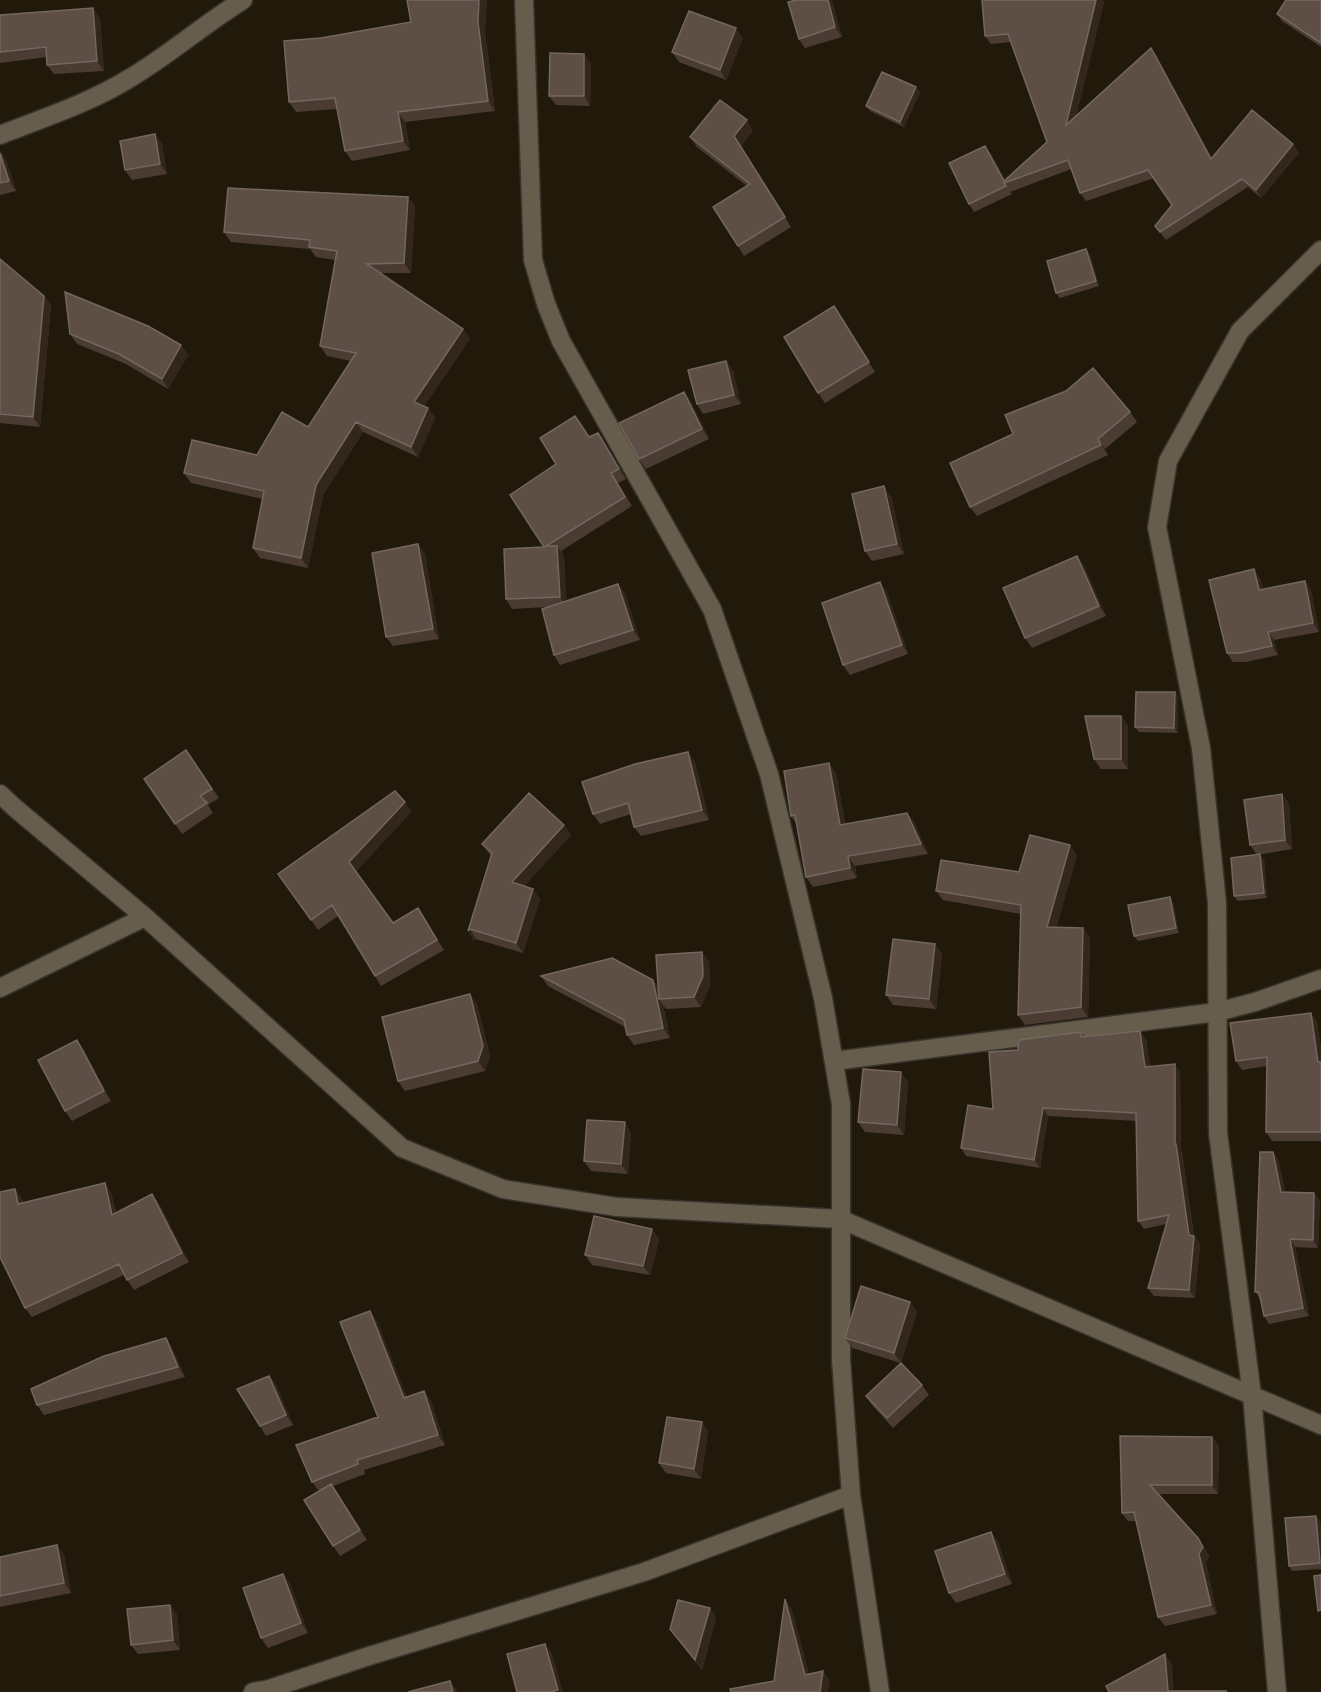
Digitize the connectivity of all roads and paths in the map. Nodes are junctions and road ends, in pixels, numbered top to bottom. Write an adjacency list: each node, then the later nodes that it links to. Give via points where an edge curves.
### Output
1 (243, 0): 3 (street, via 129,79)
2 (524, 0): 11 (street, via 533,260 561,340 712,609 769,774 824,999)
3 (0, 135)
4 (1321, 250): 10 (street, via 1240,331 1168,461 1157,527 1201,748 1217,903)
5 (0, 794): 6 (street)
6 (7, 810): 7 (street)
7 (145, 918): 9 (street); 12 (street, via 402,1148 503,1189 617,1207)
8 (1321, 979): 10 (street)
9 (0, 988)
10 (1217, 1011): 11 (street); 13 (street, via 1218,1133)
11 (834, 1061): 12 (street, via 841,1104)
12 (840, 1219): 13 (street); 15 (street, via 841,1360)
13 (1252, 1395): 14 (street); 18 (street)
14 (1321, 1425)
15 (851, 1495): 16 (street, via 644,1572); 17 (street)
16 (253, 1692)
17 (880, 1692)
18 (1277, 1692)

